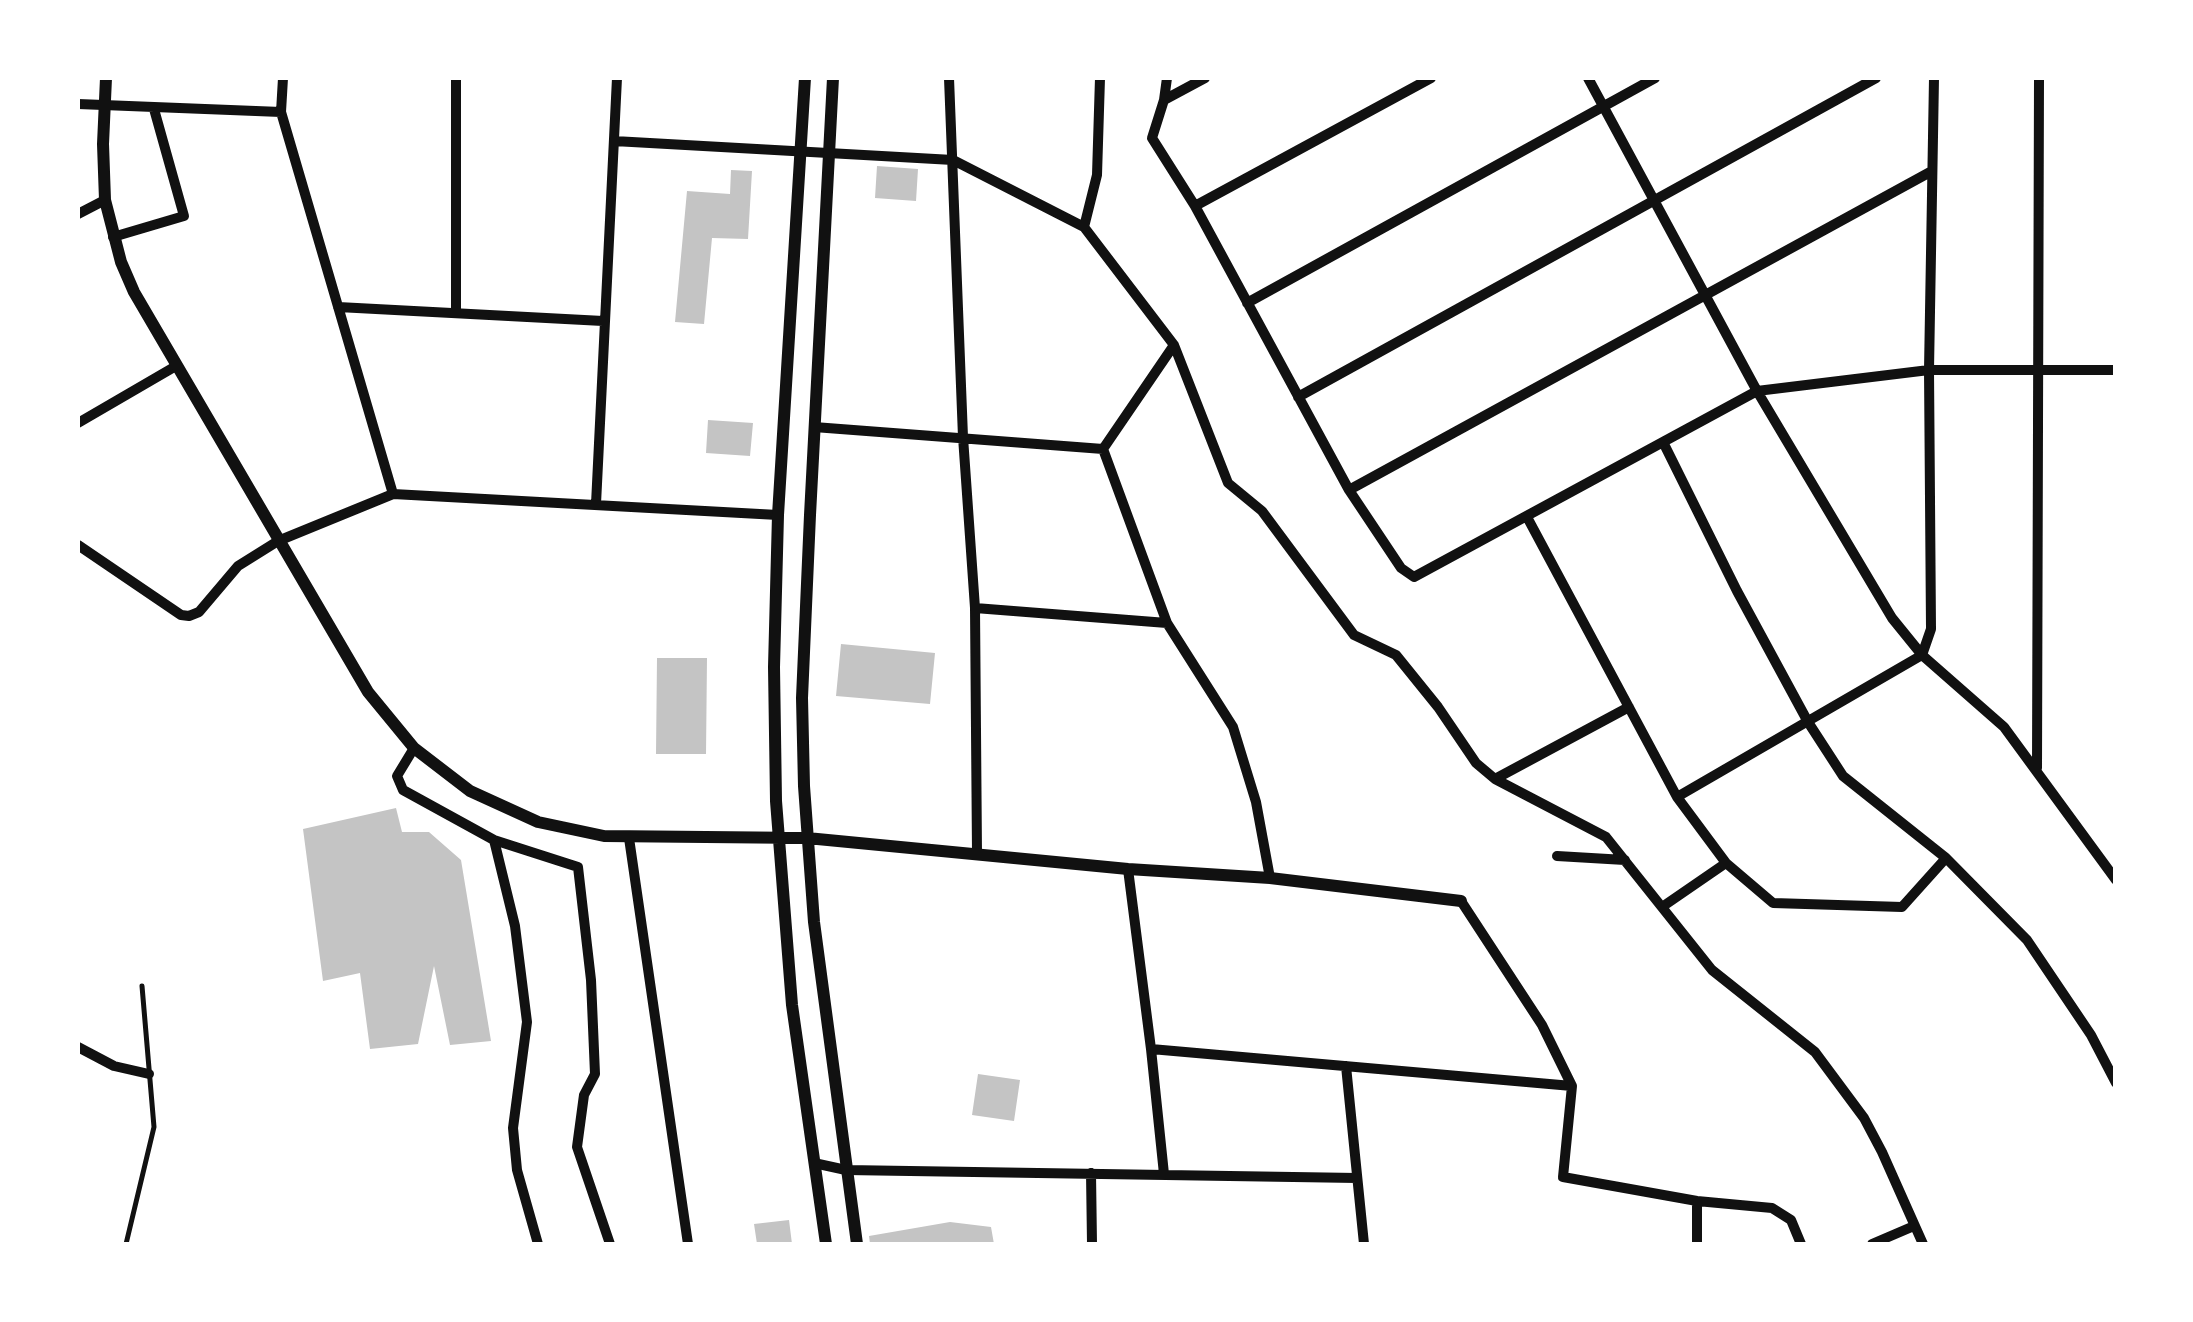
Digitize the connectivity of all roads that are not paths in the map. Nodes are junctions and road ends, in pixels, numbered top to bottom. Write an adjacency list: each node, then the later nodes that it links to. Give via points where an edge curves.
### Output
1 (106, 78): 19 (street)
2 (282, 78): 22 (street)
3 (456, 78): 37 (street)
4 (617, 78): 23 (street)
5 (805, 78): 24 (street)
6 (833, 78): 25 (street)
7 (949, 78): 26 (street)
8 (1100, 78): 32 (street, via 1097,175)
9 (1167, 78): 17 (street)
10 (1205, 78): 17 (street)
11 (1431, 78): 30 (street)
12 (1588, 78): 20 (street)
13 (1655, 78): 20 (street)
14 (1876, 78): 29 (street)
15 (1934, 78): 27 (street)
16 (2039, 78): 42 (street)
17 (1164, 100): 30 (street, via 1152,138)
18 (78, 104): 19 (street)
19 (105, 106): 21 (street); 28 (street)
20 (1604, 106): 29 (street); 35 (street)
21 (154, 109): 22 (street); 33 (street, via 184,216)
22 (280, 112): 36 (street)
23 (614, 141): 24 (street); 38 (street)
24 (801, 150): 25 (street); 54 (street)
25 (828, 151): 26 (street); 47 (street)
26 (953, 160): 32 (street); 48 (street)
27 (1932, 171): 34 (street); 41 (street)
28 (105, 200): 31 (street); 33 (street)
29 (1654, 200): 34 (street); 45 (street)
30 (1194, 206): 35 (street)
31 (78, 214)
32 (1084, 227): 39 (street)
33 (113, 237): 40 (street, via 134,292)
34 (1706, 295): 44 (street); 51 (street)
35 (1248, 302): 45 (street)
36 (338, 308): 37 (street); 52 (street)
37 (456, 311): 38 (street)
38 (602, 321): 53 (street)
39 (1174, 345): 50 (street); 65 (street, via 1228,484 1262,511 1354,634 1396,656)
40 (176, 366): 46 (street); 56 (street)
41 (1929, 370): 42 (street); 44 (street); 60 (street, via 1931,630)
42 (2037, 370): 43 (street); 64 (street)
43 (2116, 370)
44 (1757, 390): 49 (street); 60 (street, via 1892,618)
45 (1298, 397): 51 (street)
46 (78, 422)
47 (814, 427): 48 (street); 69 (street, via 802,698)
48 (963, 437): 50 (street); 58 (street)
49 (1664, 442): 55 (street); 62 (street)
50 (1103, 449): 59 (street)
51 (1349, 490): 55 (street, via 1401,568 1414,577)
52 (393, 494): 53 (street); 56 (street)
53 (596, 504): 54 (street)
54 (778, 516): 67 (street)
55 (1527, 517): 61 (street)
56 (278, 541): 57 (street, via 238,566 189,616); 63 (street, via 368,692)
57 (78, 545)
58 (974, 608): 59 (street); 71 (street)
59 (1167, 623): 77 (street, via 1233,727)
60 (1922, 656): 62 (street); 64 (street, via 2004,728)
61 (1628, 707): 65 (street); 66 (street)
62 (1808, 722): 66 (street); 73 (street, via 1843,776)
63 (414, 748): 68 (street, via 510,812 572,831); 70 (street, via 397,776 404,790)
64 (2037, 769): 78 (street)
65 (1495, 779): 74 (street, via 1606,836)
66 (1676, 797): 75 (street)
67 (778, 836): 68 (street); 69 (street); 88 (street)
68 (628, 838): 98 (street)
69 (807, 838): 71 (street); 89 (street)
70 (494, 840): 96 (street, via 527,1022 513,1128); 97 (street, via 578,867 595,1074 584,1095 578,1147)
71 (978, 853): 76 (street)
72 (1557, 856): 74 (street)
73 (1946, 858): 75 (street, via 1902,906 1772,903); 86 (street, via 2027,940)
74 (1625, 860): 80 (street)
75 (1726, 863): 80 (street)
76 (1128, 869): 77 (street); 83 (street)
77 (1270, 878): 79 (street)
78 (2116, 880)
79 (1461, 901): 87 (street, via 1542,1025)
80 (1662, 906): 94 (street, via 1712,970 1815,1052 1864,1118)
81 (142, 986): 85 (lane)
82 (78, 1047): 85 (street)
83 (1151, 1049): 84 (street); 91 (street)
84 (1346, 1066): 87 (street); 92 (street)
85 (149, 1074): 95 (lane, via 154,1127)
86 (2116, 1083)
87 (1572, 1086): 93 (street, via 1563,1178)
88 (814, 1164): 89 (street); 99 (street)
89 (846, 1170): 90 (street); 100 (street)
90 (1090, 1173): 91 (street); 101 (street)
91 (1164, 1174): 92 (street)
92 (1356, 1178): 102 (street)
93 (1697, 1200): 103 (street); 104 (street, via 1772,1208 1791,1220)
94 (1914, 1226): 105 (street); 106 (street)
95 (126, 1244)
96 (538, 1244)
97 (610, 1244)
98 (688, 1244)
99 (826, 1244)
100 (857, 1244)
101 (1092, 1244)
102 (1364, 1244)
103 (1696, 1244)
104 (1801, 1244)
105 (1872, 1244)
106 (1922, 1244)

